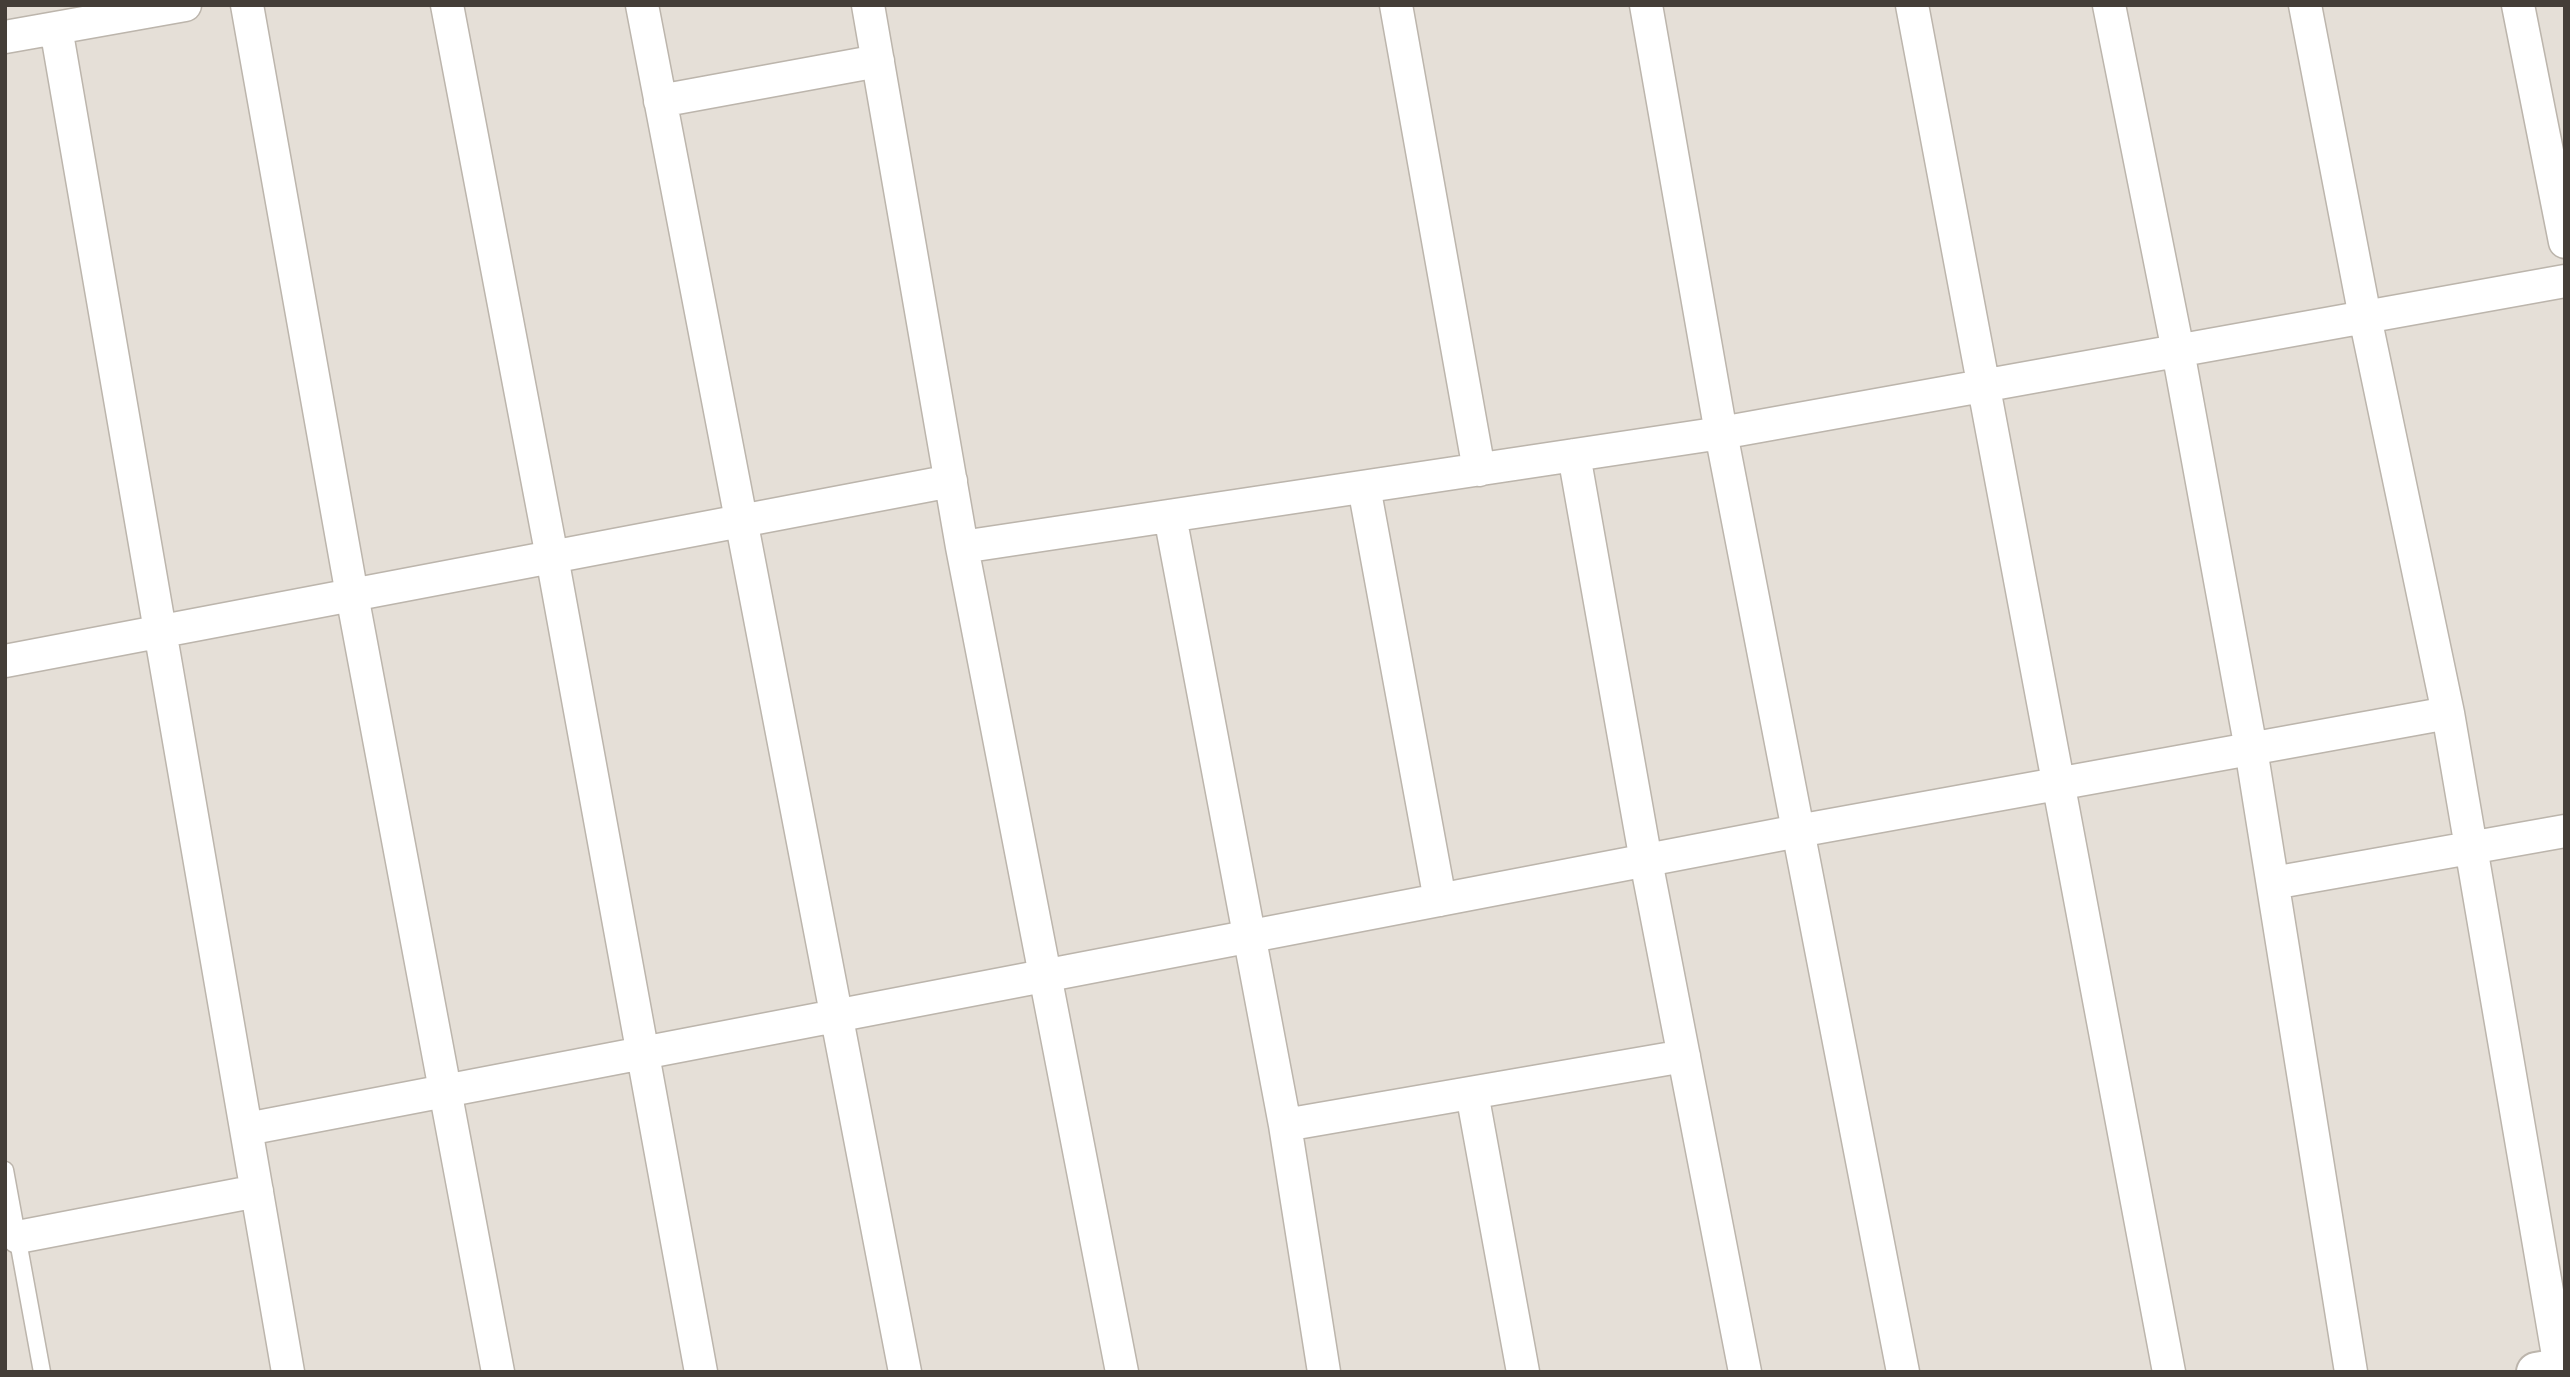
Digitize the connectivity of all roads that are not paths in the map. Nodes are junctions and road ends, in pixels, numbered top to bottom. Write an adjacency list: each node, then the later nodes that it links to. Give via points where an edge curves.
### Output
1 (247, 5): 30 (street)
2 (447, 5): 29 (street)
3 (642, 5): 15 (street)
4 (868, 5): 14 (street)
5 (1396, 5): 23 (street)
6 (1646, 5): 21 (street)
7 (1912, 5): 20 (street)
8 (2109, 5): 19 (street)
9 (2305, 5): 18 (street)
10 (2518, 5): 16 (street)
11 (174, 6): 12 (street)
12 (56, 28): 13 (street); 31 (street)
13 (5, 37)
14 (878, 61): 15 (street); 24 (street)
15 (660, 101): 27 (street)
16 (2565, 243)
17 (2565, 282): 18 (street)
18 (2365, 317): 19 (street); 33 (street)
19 (2178, 351): 20 (street); 34 (street)
20 (1984, 386): 21 (street); 35 (street)
21 (1721, 433): 22 (street); 36 (street)
22 (1574, 455): 23 (street); 39 (street)
23 (1479, 470): 25 (street)
24 (951, 481): 27 (street); 28 (street)
25 (1363, 487): 26 (street); 41 (street)
26 (1170, 516): 28 (street); 42 (street)
27 (742, 521): 29 (street); 44 (street)
28 (962, 547): 43 (street)
29 (552, 557): 30 (street); 45 (street)
30 (352, 595): 31 (street); 47 (street)
31 (160, 632): 32 (street); 50 (street)
32 (5, 661)
33 (2448, 713): 34 (street); 38 (street)
34 (2251, 748): 35 (street); 40 (street)
35 (2059, 784): 36 (street); 65 (street)
36 (1798, 831): 39 (street); 64 (street)
37 (2565, 831): 38 (street)
38 (2471, 848): 40 (street); 54 (street)
39 (1646, 861): 41 (street); 46 (street)
40 (2273, 883): 66 (street)
41 (1440, 900): 42 (street)
42 (1250, 937): 43 (street); 49 (street)
43 (1045, 976): 44 (street); 60 (street)
44 (837, 1017): 45 (street); 59 (street)
45 (643, 1054): 47 (street); 58 (street)
46 (1684, 1056): 48 (street); 63 (street)
47 (444, 1091): 50 (street); 57 (street)
48 (1472, 1093): 49 (street); 62 (street)
49 (1285, 1125): 61 (street)
50 (247, 1129): 52 (street)
51 (5, 1170): 53 (lane)
52 (257, 1191): 53 (street); 56 (street)
53 (18, 1237): 55 (lane)
54 (2554, 1369)
55 (42, 1372)
56 (288, 1372)
57 (498, 1372)
58 (701, 1372)
59 (905, 1372)
60 (1122, 1372)
61 (1324, 1372)
62 (1523, 1372)
63 (1745, 1372)
64 (1903, 1372)
65 (2169, 1372)
66 (2351, 1372)

